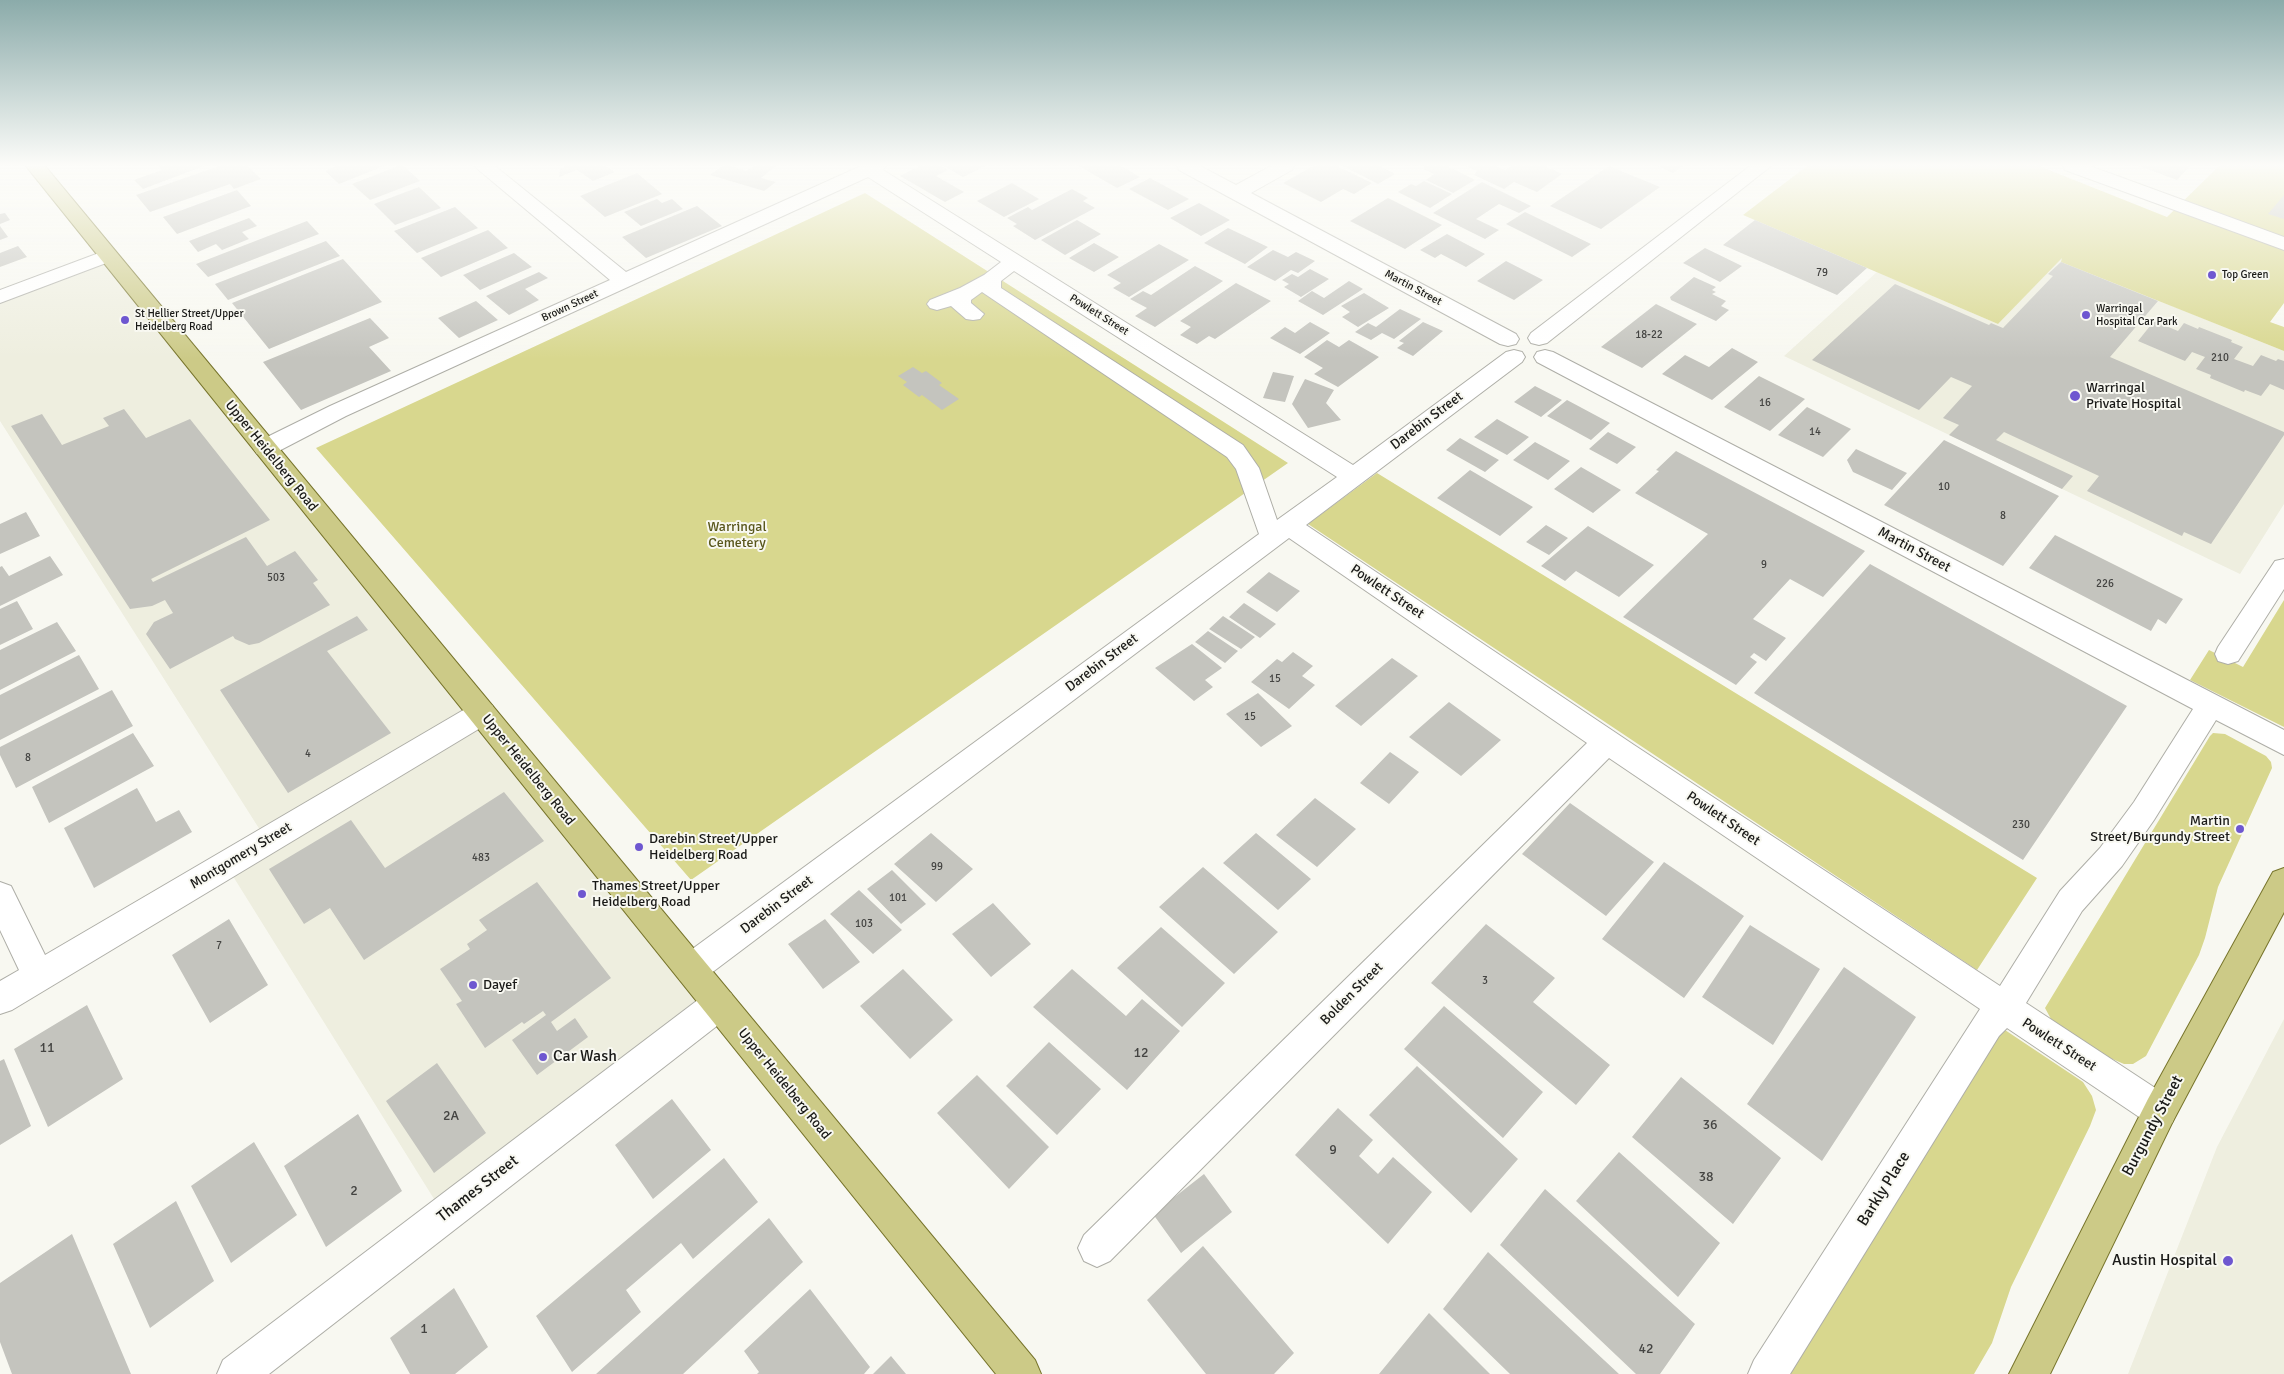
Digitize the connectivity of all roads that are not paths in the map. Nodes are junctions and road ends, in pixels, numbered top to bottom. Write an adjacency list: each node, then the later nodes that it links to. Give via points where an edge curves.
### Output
1 (86, 230): 9 (main road, Upper Heidelberg Road)
2 (562, 230): 12 (street)
3 (736, 230): 12 (street, Brown Street)
4 (967, 230): 10 (street, Powlett Street)
5 (1303, 230): 18 (street, Martin Street)
6 (1684, 230): 17 (street)
7 (2246, 230): 8 (street)
8 (2284, 244)
9 (107, 256): 14 (street); 19 (main road, Upper Heidelberg Road)
10 (1014, 261): 11 (street); 20 (street, Powlett Street)
11 (991, 279): 13 (street); 21 (street, via 991,290 1235,451 1247,468 1263,516)
12 (624, 281): 19 (street, Brown Street, via 338,411)
13 (966, 292): 15 (street); 16 (street, via 961,306)
14 (0, 297)
15 (937, 304)
16 (973, 314)
17 (1542, 347): 18 (street, via 1525,334 1512,335); 24 (street, Martin Street)
18 (1511, 348): 20 (street, Darebin Street)
19 (265, 448): 25 (main road, Upper Heidelberg Road)
20 (1353, 476): 21 (street, Darebin Street)
21 (1280, 530): 26 (street, Powlett Street); 30 (street, Darebin Street)
22 (2284, 568): 23 (street)
23 (2228, 654)
24 (2210, 706): 27 (street, Martin Street); 34 (street, via 2144,811 2111,857 2071,901)
25 (482, 713): 30 (main road, Upper Heidelberg Road); 31 (street, Montgomery Street)
26 (1607, 741): 34 (street, Powlett Street); 36 (street, Bolden Street)
27 (2284, 744)
28 (2284, 882): 35 (main road, Burgundy Street)
29 (0, 896): 31 (street)
30 (691, 969): 33 (main road, Upper Heidelberg Road)
31 (38, 976): 32 (street, Montgomery Street)
32 (0, 999)
33 (719, 1004): 37 (street, Thames Street); 38 (main road, Upper Heidelberg Road)
34 (2005, 1008): 35 (street, Powlett Street); 39 (street, Barkly Place, via 1987,1025)
35 (2160, 1111): 40 (main road, Burgundy Street)
36 (1097, 1248)
37 (237, 1374)
38 (1021, 1374)
39 (1768, 1374)
40 (2029, 1374)

